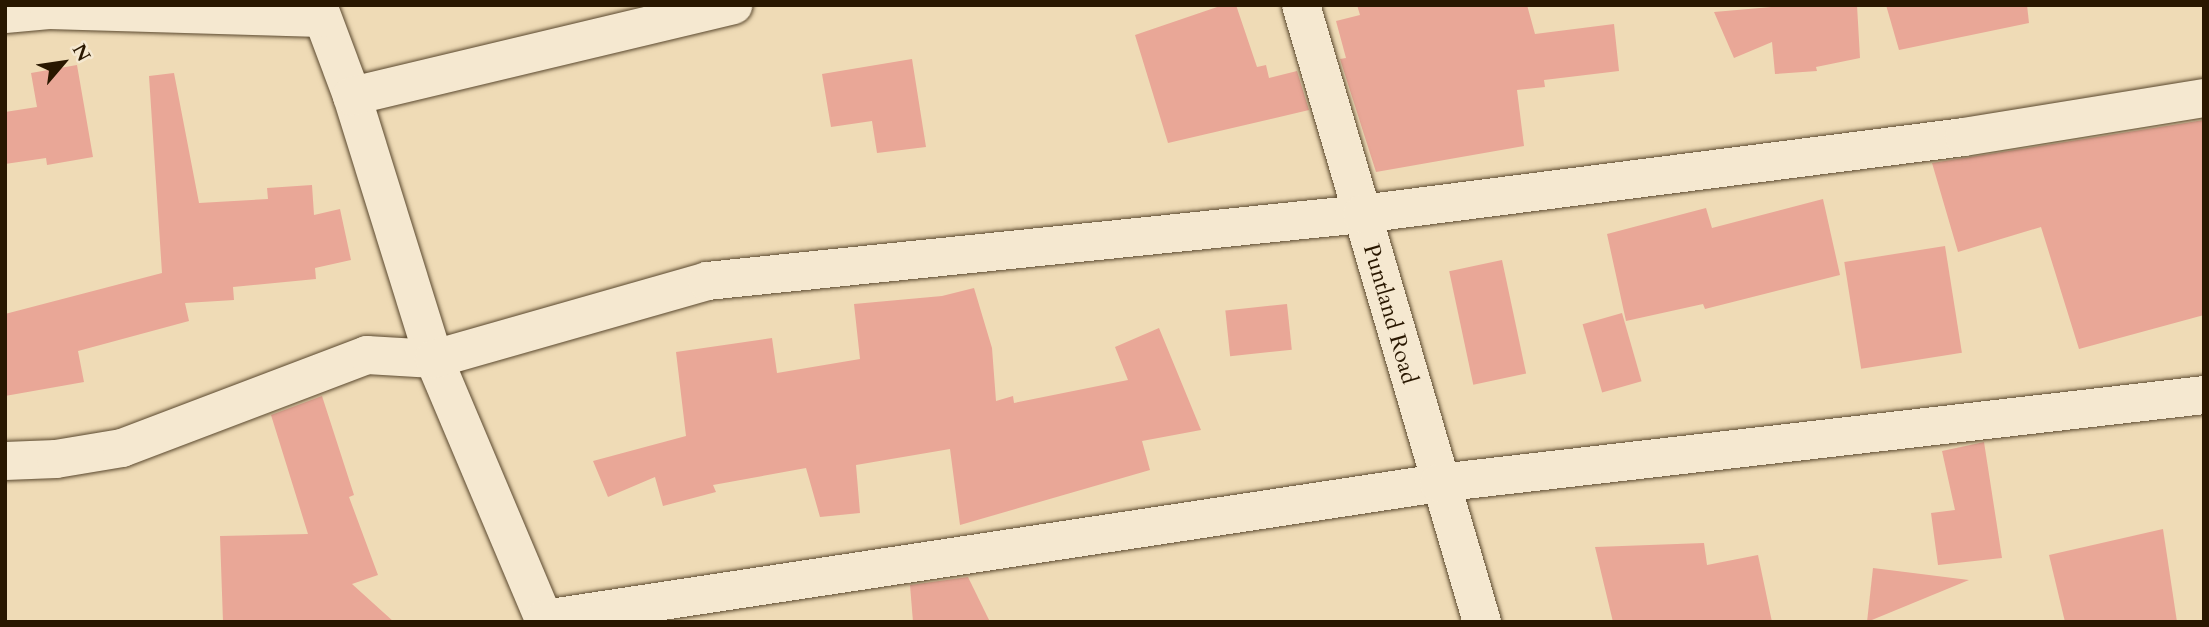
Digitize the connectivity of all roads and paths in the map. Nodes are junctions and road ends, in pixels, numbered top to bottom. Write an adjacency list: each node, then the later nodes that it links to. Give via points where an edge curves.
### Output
1 (733, 5): 5 (street)
2 (1301, 5): 7 (street, Puntland Road)
3 (319, 12): 4 (street, via 49,10); 5 (street)
4 (5, 14)
5 (352, 96): 8 (street)
6 (2204, 98): 7 (street, via 1964,137)
7 (1362, 214): 8 (street, via 707,281); 11 (street, Puntland Road)
8 (434, 359): 10 (street, via 367,355 121,448 56,459); 12 (street)
9 (2204, 395): 11 (street)
10 (5, 461)
11 (1439, 483): 12 (street); 13 (street, Puntland Road)
12 (544, 620)
13 (1482, 622)

